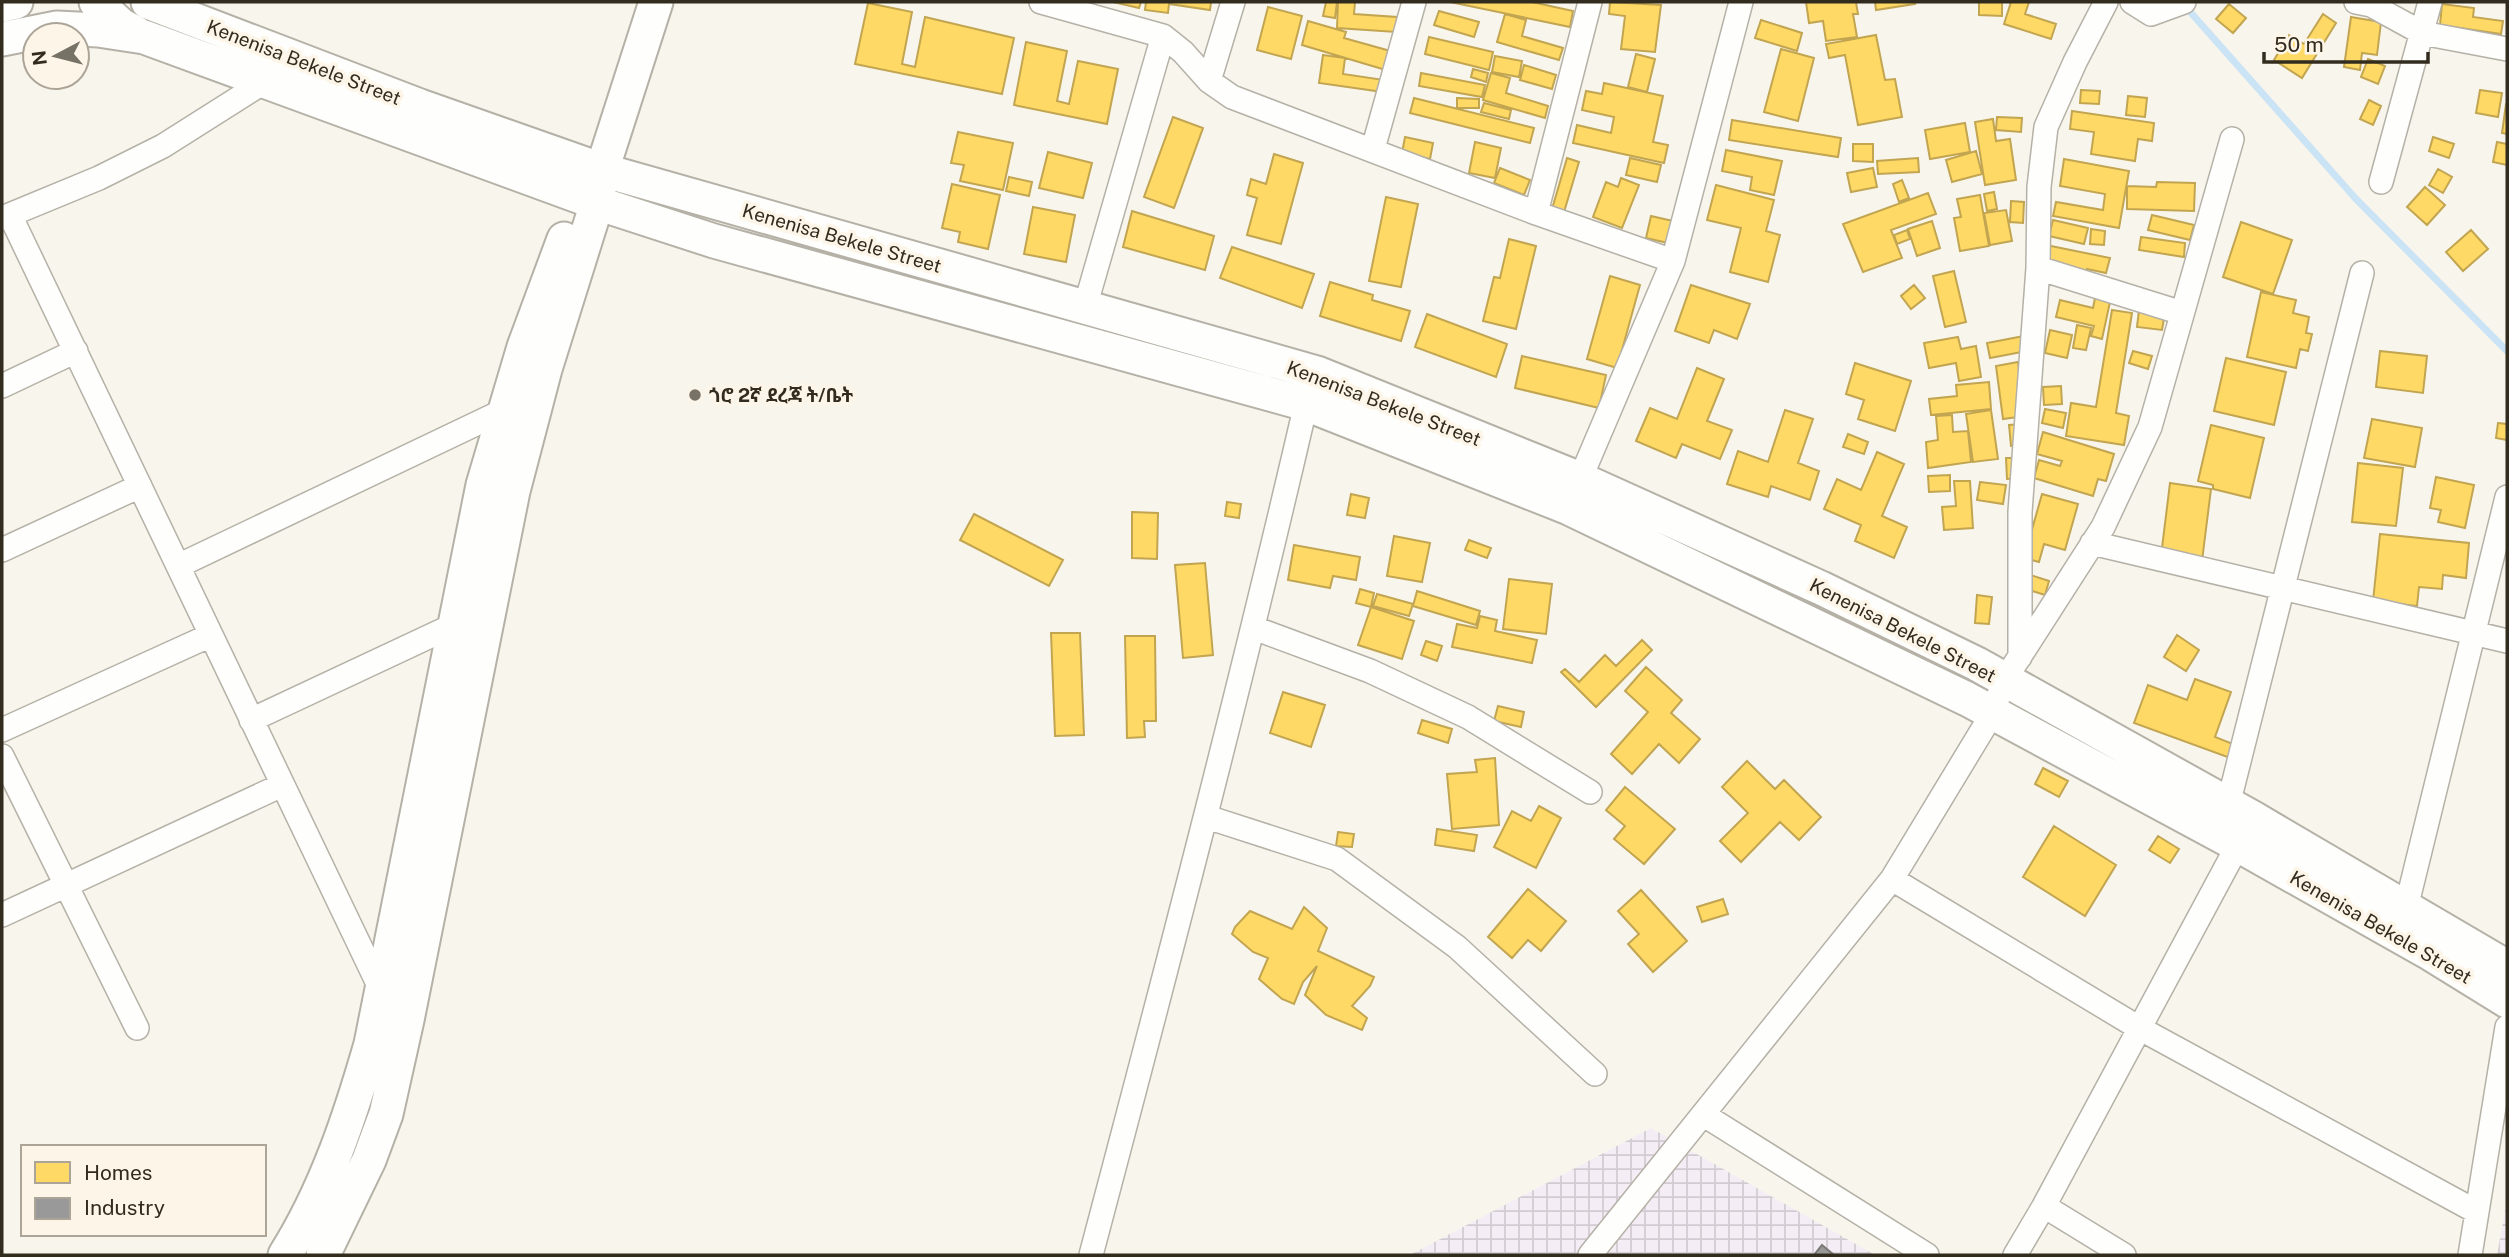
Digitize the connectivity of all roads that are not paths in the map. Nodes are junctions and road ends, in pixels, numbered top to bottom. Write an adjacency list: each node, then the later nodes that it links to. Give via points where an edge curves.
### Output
1 (16, 2): 15 (main road)
2 (96, 2): 18 (main road, via 121,25)
3 (148, 2): 25 (main road, Kenenisa Bekele Street)
4 (656, 2): 25 (main road)
5 (1045, 2): 17 (street)
6 (1233, 2): 21 (street)
7 (1414, 2): 24 (street)
8 (1590, 2): 28 (street)
9 (1741, 2): 30 (street)
10 (2106, 2): 31 (street, via 2046,127 2039,187)
11 (2132, 2): 12 (street, via 2151,14)
12 (2184, 2)
13 (2356, 2): 16 (street, via 2371,5)
14 (2430, 2): 16 (street)
15 (2, 5)
16 (2422, 33): 20 (street); 26 (street)
17 (1163, 36): 21 (street); 33 (street)
18 (144, 37): 19 (main road, via 57,28); 22 (main road, Kenenisa Bekele Street)
19 (2, 39)
20 (2507, 49)
21 (1209, 81): 24 (street, via 1232,97)
22 (264, 82): 27 (main road, Kenenisa Bekele Street); 29 (street, via 163,146)
23 (2232, 139): 34 (street)
24 (1373, 149): 28 (street)
25 (602, 170): 27 (main road); 33 (main road, Kenenisa Bekele Street)
26 (2381, 182)
27 (589, 199): 37 (main road, Kenenisa Bekele Street, via 714,241); 38 (main road, via 524,347); 76 (main road, via 513,491 386,1114)
28 (1536, 213): 30 (street)
29 (6, 216): 35 (street)
30 (1673, 261): 40 (street)
31 (2038, 268): 34 (street); 51 (street)
32 (2362, 273): 45 (street)
33 (1085, 307): 40 (main road, Kenenisa Bekele Street, via 1317,373)
34 (2182, 313): 42 (street, via 2150,427)
35 (76, 351): 36 (street); 39 (street)
36 (2, 386)
37 (1306, 404): 40 (main road, Kenenisa Bekele Street); 47 (street)
38 (505, 410): 44 (street); 46 (main road, via 483,485)
39 (140, 486): 43 (street); 44 (street)
40 (1574, 494): 51 (main road, Kenenisa Bekele Street, via 1821,588 1977,664); 52 (main road, Kenenisa Bekele Street)
41 (2507, 497): 48 (street)
42 (2092, 543): 45 (street); 51 (street)
43 (2, 550)
44 (178, 566): 49 (street)
45 (2283, 589): 48 (street); 58 (street)
46 (456, 624): 53 (street); 66 (main road)
47 (1254, 628): 57 (street, via 1370,671 1468,717); 59 (street)
48 (2475, 633): 50 (street); 63 (street)
49 (211, 635): 53 (street); 54 (street)
50 (2507, 641)
51 (2012, 669): 52 (street); 58 (main road, Kenenisa Bekele Street)
52 (1992, 715): 60 (main road, Kenenisa Bekele Street); 61 (street)
53 (251, 720): 56 (street)
54 (2, 730)
55 (2, 756): 62 (street)
56 (282, 785): 62 (street); 66 (street)
57 (1590, 792)
58 (2228, 805): 63 (main road, Kenenisa Bekele Street)
59 (1207, 817): 71 (street, via 1337,859 1457,947); 77 (street)
60 (2238, 845): 67 (main road, Kenenisa Bekele Street); 70 (street)
61 (1892, 879): 70 (street); 72 (street)
62 (66, 885): 64 (street); 69 (street)
63 (2406, 908): 65 (main road, Kenenisa Bekele Street)
64 (2, 915)
65 (2507, 967)
66 (382, 992): 75 (main road, via 341,1140 306,1223)
67 (2507, 1001)
68 (2507, 1027): 74 (street)
69 (138, 1028)
70 (2139, 1028): 73 (street); 74 (street)
71 (1595, 1074)
72 (1704, 1115): 78 (street); 79 (street)
73 (2044, 1206): 80 (street); 81 (street)
74 (2477, 1212): 82 (street)
75 (285, 1255)
76 (323, 1255)
77 (1091, 1255)
78 (1590, 1255)
79 (1927, 1255)
80 (2015, 1255)
81 (2124, 1255)
82 (2470, 1255)

